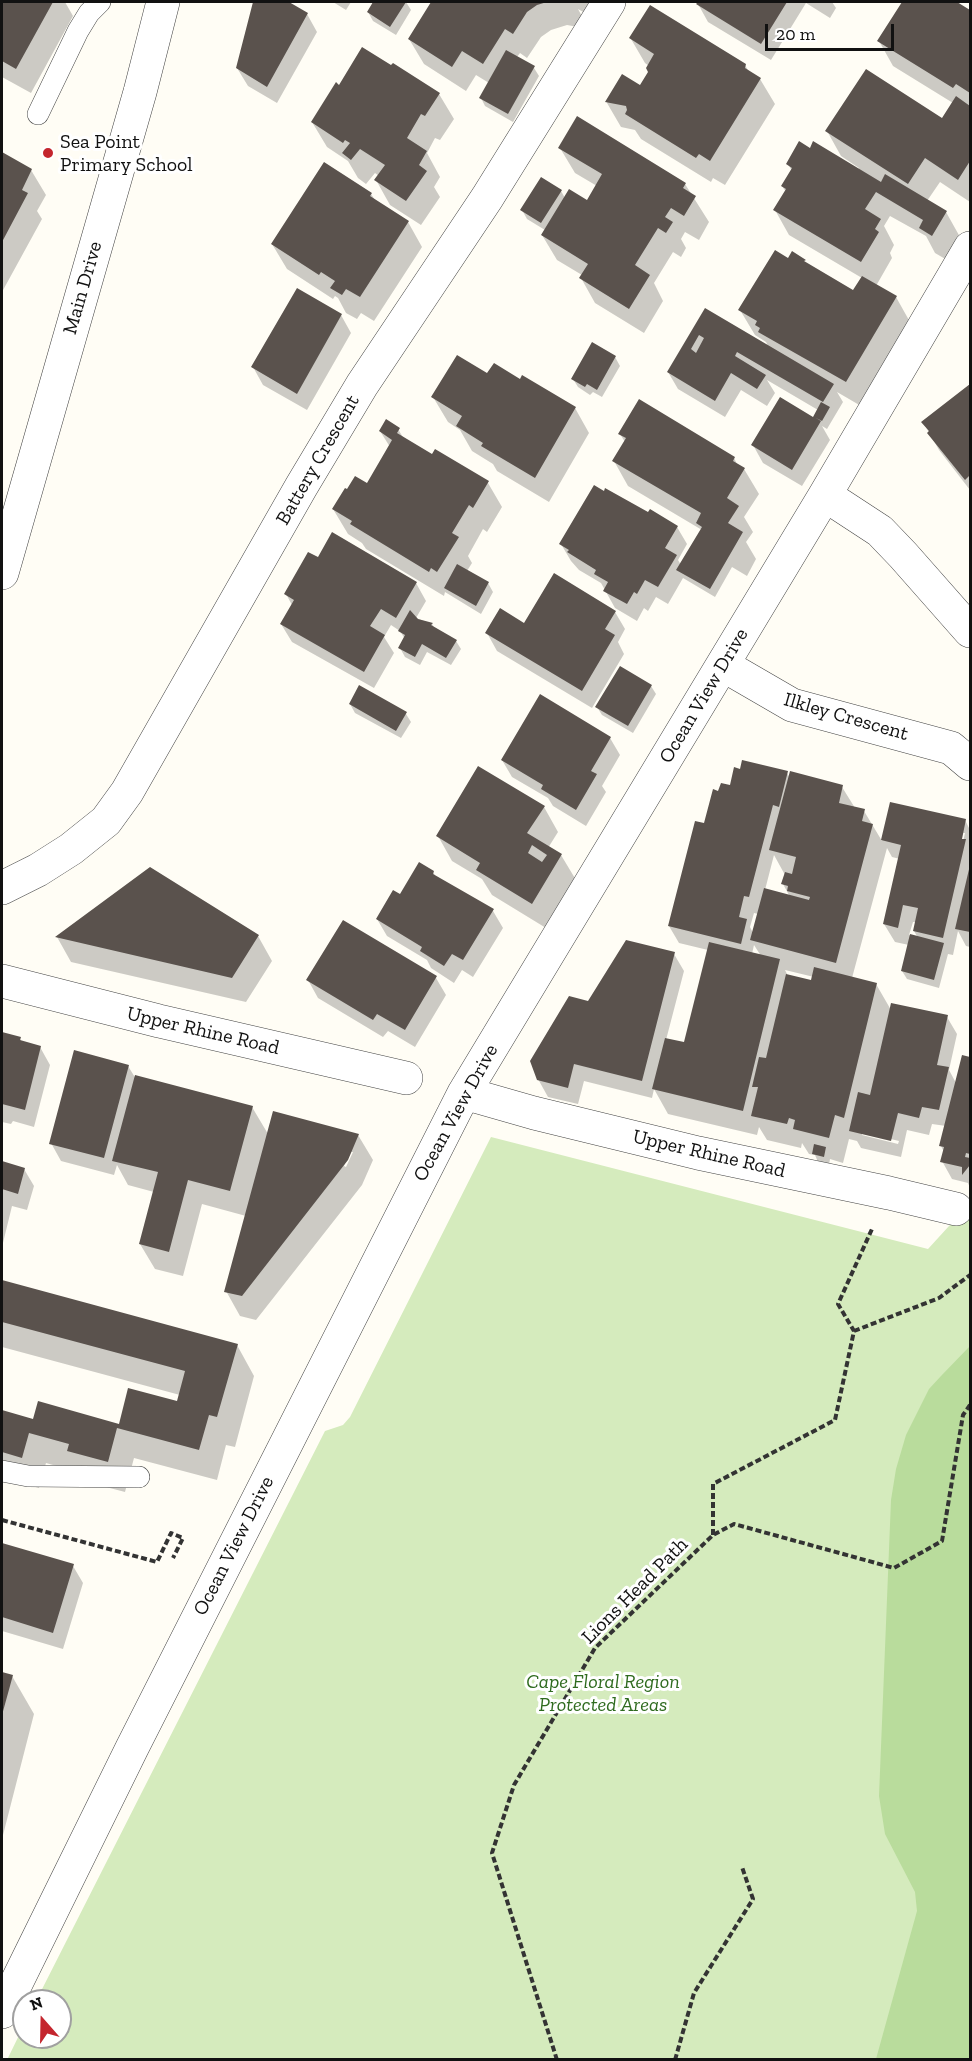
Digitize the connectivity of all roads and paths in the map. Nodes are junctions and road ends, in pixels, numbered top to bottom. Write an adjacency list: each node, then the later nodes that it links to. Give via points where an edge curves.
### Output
1 (100, 2): 4 (lane, via 78,31)
2 (163, 2): 7 (street, Main Drive)
3 (609, 2): 11 (street, Battery Crescent, via 487,198 362,385 128,792 105,821 71,849)
4 (38, 114)
5 (970, 248): 6 (street, Ocean View Drive)
6 (825, 495): 8 (street, via 880,531); 9 (street, Ocean View Drive)
7 (2, 573)
8 (970, 631)
9 (723, 665): 10 (street, Ilkley Crescent, via 792,705 951,748); 14 (street, Ocean View Drive)
10 (970, 764)
11 (2, 888)
12 (2, 981): 13 (street, Upper Rhine Road, via 159,1022)
13 (406, 1078)
14 (464, 1093): 15 (street, Upper Rhine Road, via 698,1153); 26 (street, Ocean View Drive)
15 (889, 1193): 16 (street, Upper Rhine Road); 18 (path, via 838,1304)
16 (956, 1209)
17 (970, 1275): 18 (path, via 939,1298)
18 (854, 1331): 23 (path, via 835,1420 713,1484)
19 (970, 1405): 23 (path, Lions Head Path, via 963,1415 942,1541 894,1568 734,1524)
20 (2, 1471): 21 (lane, via 28,1476)
21 (139, 1477)
22 (2, 1520): 24 (path, via 157,1562 171,1533 183,1538)
23 (713, 1535): 27 (path, Lions Head Path, via 595,1647 514,1785 492,1853)
24 (172, 1558)
25 (742, 1867): 28 (path, via 753,1899 694,1993)
26 (2, 2012)
27 (557, 2060)
28 (675, 2060)

